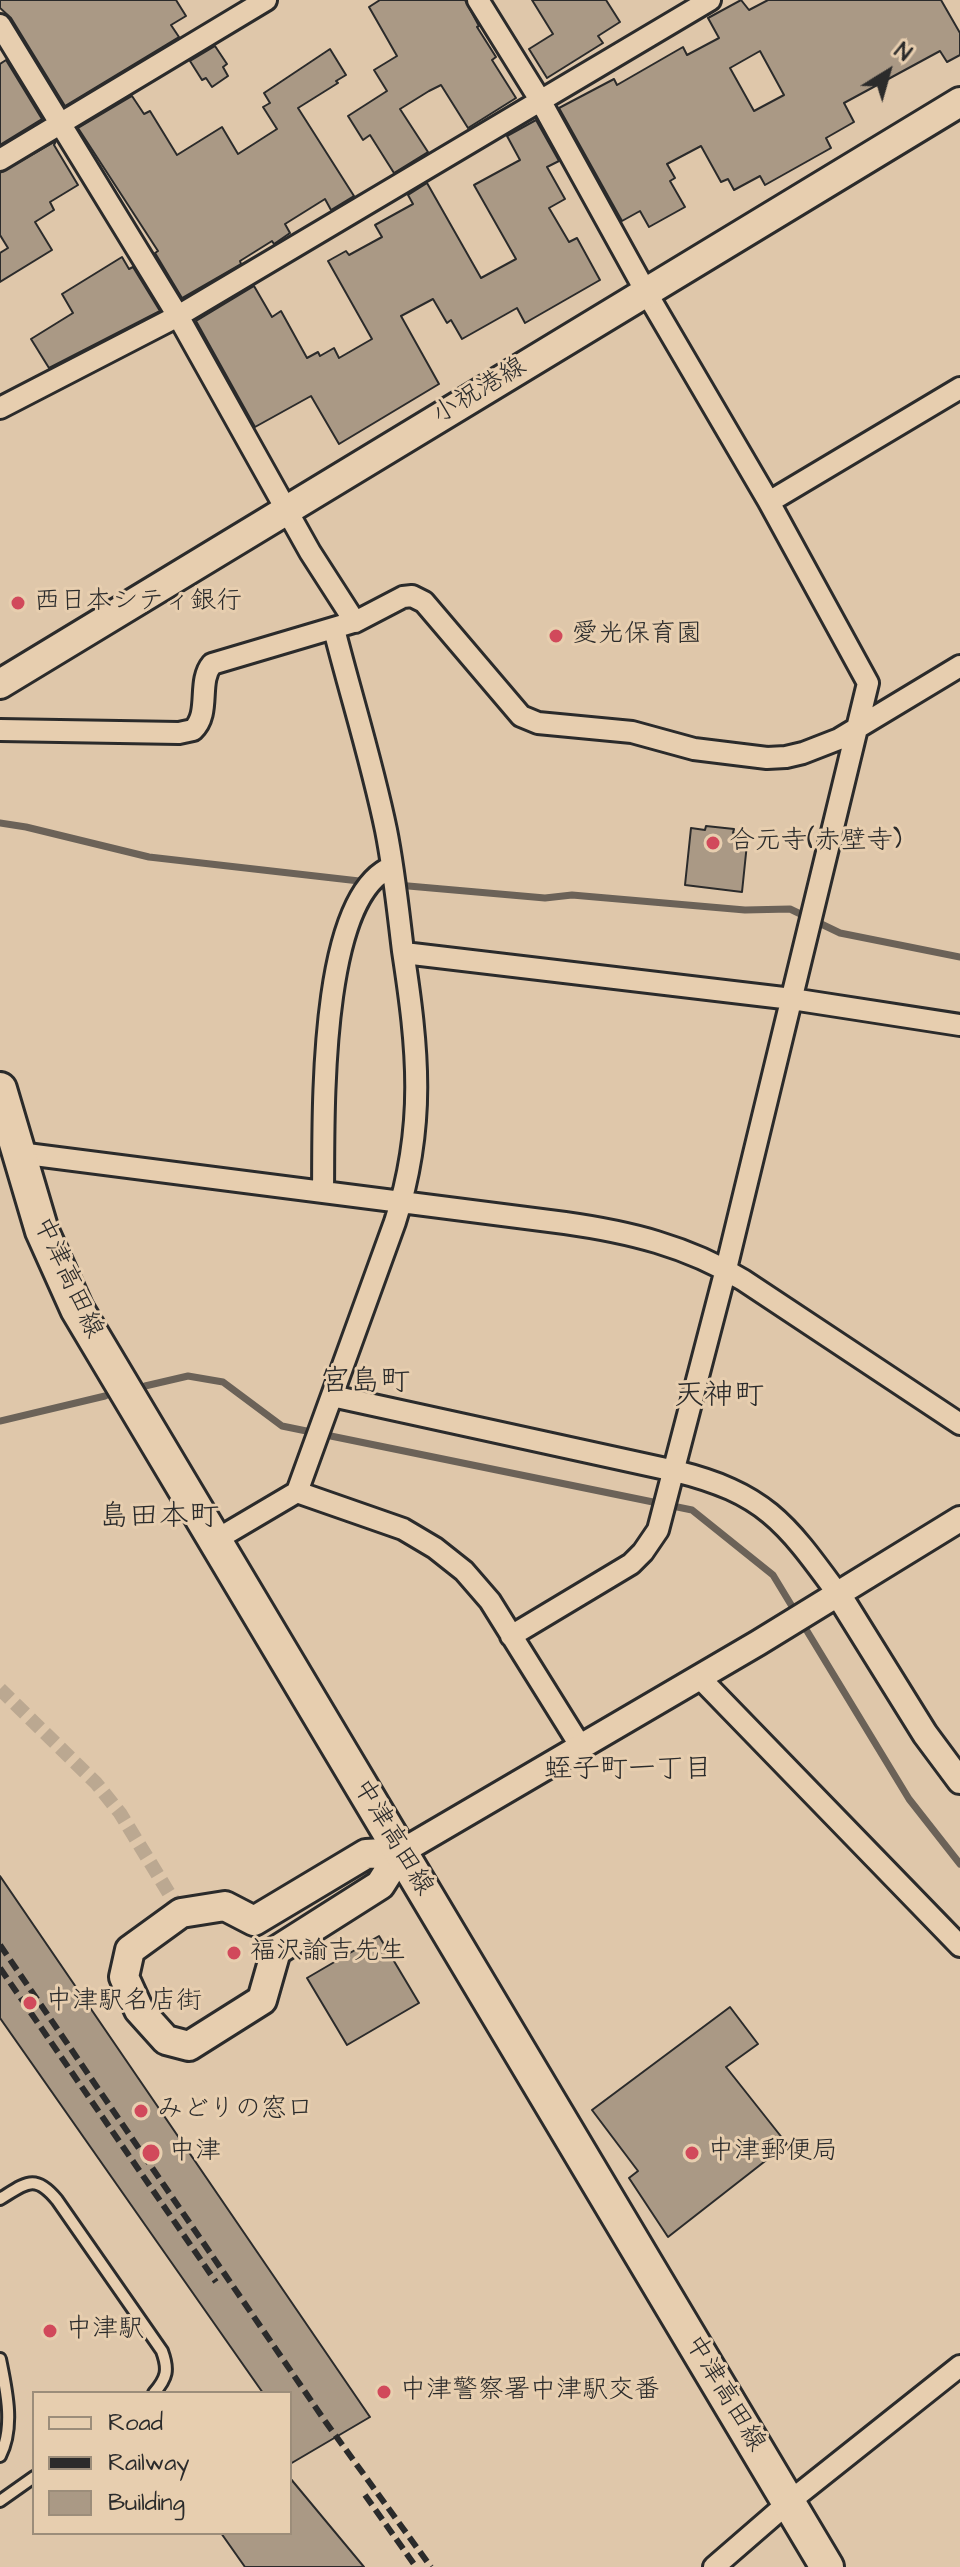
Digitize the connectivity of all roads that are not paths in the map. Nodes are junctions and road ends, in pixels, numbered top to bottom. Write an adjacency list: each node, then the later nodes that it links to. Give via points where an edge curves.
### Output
1 (266, 0): 7 (street)
2 (478, 0): 5 (street)
3 (710, 0): 5 (street)
4 (0, 25): 7 (street)
5 (540, 100): 9 (street); 10 (street)
6 (960, 102): 9 (main road, 小祝港線)
7 (60, 125): 8 (street); 10 (street)
8 (0, 160)
9 (646, 292): 13 (street); 14 (main road, 小祝港線)
10 (178, 316): 12 (street); 14 (street)
11 (960, 388): 13 (street)
12 (0, 408)
13 (769, 502): 19 (street, via 868,683)
14 (286, 510): 15 (street); 18 (main road, 小祝港線)
15 (355, 622): 16 (street); 19 (street, via 403,597 418,598 514,709 538,723 632,732 681,747 767,758 803,753)
16 (334, 629): 20 (street, via 212,664 205,677 201,719 193,730); 21 (street)
17 (960, 666): 19 (street)
18 (0, 684)
19 (858, 728): 23 (street)
20 (0, 730)
21 (392, 867): 22 (street); 27 (street, via 371,882 358,905 334,978 327,1033)
22 (404, 953): 23 (street); 28 (street, via 418,1079)
23 (792, 999): 24 (street); 29 (street)
24 (960, 1025)
25 (0, 1089): 26 (main road, 中津高田線)
26 (10, 1139): 27 (street); 35 (main road, 中津高田線, via 55,1265 77,1309)
27 (323, 1192): 28 (street)
28 (400, 1202): 29 (street, via 638,1236); 30 (street)
29 (726, 1269): 31 (street); 32 (street)
30 (332, 1396): 32 (street); 33 (street)
31 (960, 1424)
32 (675, 1471): 36 (street, via 736,1492 776,1517); 37 (street, via 658,1530 643,1552)
33 (297, 1492): 35 (street); 37 (street, via 383,1521 435,1548 478,1586)
34 (960, 1519): 36 (street)
35 (214, 1541): 41 (main road, 中津高田線)
36 (838, 1594): 38 (street); 40 (street)
37 (511, 1636): 39 (street)
38 (699, 1677): 39 (street); 42 (street)
39 (581, 1747): 41 (street)
40 (960, 1781)
41 (401, 1852): 41 (main road, via 380,1885 276,1951 262,2000 189,2046 166,2040 139,2010 124,1977 130,1950 181,1913 225,1906 254,1921 366,1854); 50 (main road, 中津高田線)
42 (960, 1946)
43 (0, 2199): 46 (lane, via 36,2183 57,2200 162,2351 167,2375)
44 (0, 2359): 47 (lane, via 7,2409)
45 (960, 2366): 50 (street)
46 (155, 2391)
47 (0, 2456)
48 (32, 2478): 49 (lane)
49 (0, 2501)
50 (789, 2502): 51 (street); 52 (main road, 中津高田線)
51 (714, 2567)
52 (827, 2567)

